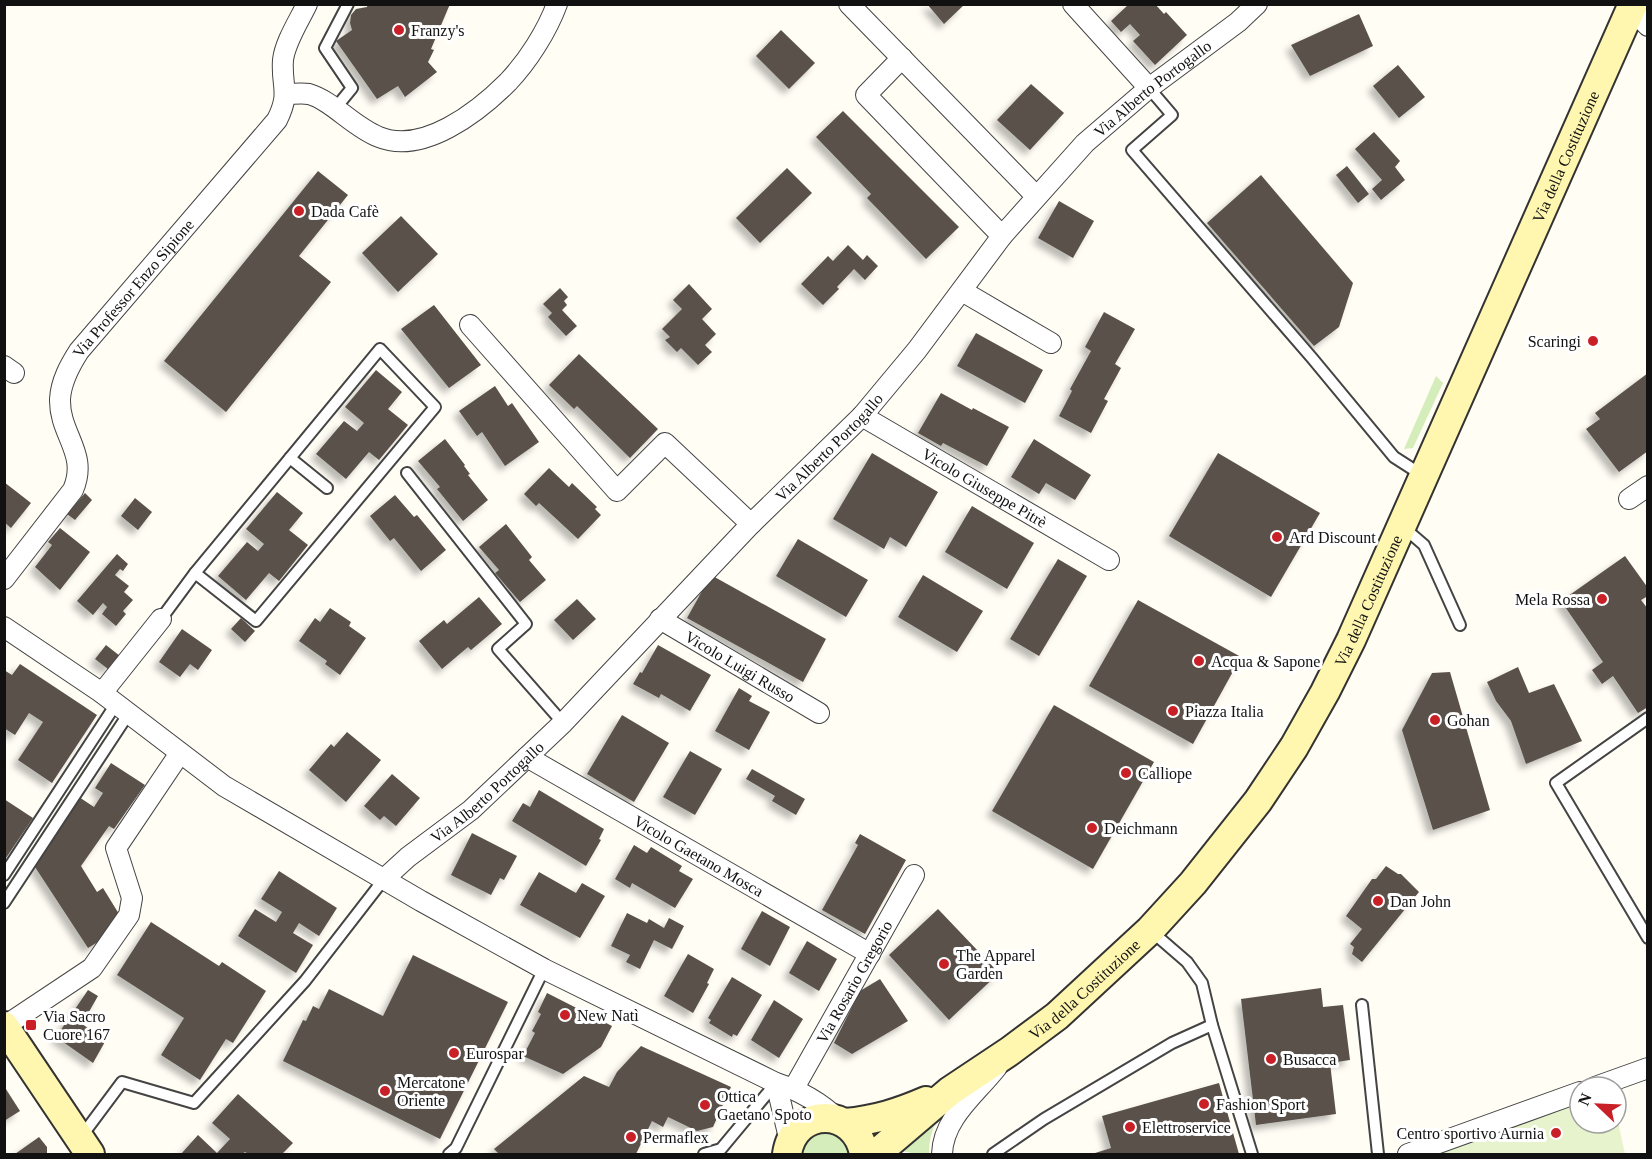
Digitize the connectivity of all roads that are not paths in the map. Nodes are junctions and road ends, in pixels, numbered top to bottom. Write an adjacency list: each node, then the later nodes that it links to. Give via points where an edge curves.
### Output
1 (307, 4): 10 (street, Via Professor Enzo Sipione, via 283,60)
2 (348, 4): 11 (lane, via 326,48 352,88)
3 (557, 4): 11 (street, via 533,49 509,81 462,120 424,139 403,142 381,138)
4 (849, 4): 8 (street)
5 (1073, 4): 9 (street)
6 (1257, 4): 9 (street, Via Alberto Portogallo)
7 (1637, 13): 20 (main road, Via della Costituzione)
8 (902, 58): 12 (street); 13 (street, via 866,95)
9 (1149, 88): 12 (street, Via Alberto Portogallo, via 1085,143); 20 (lane, via 1172,115 1132,150 1394,457)
10 (286, 93): 11 (street, via 307,94); 28 (street, Via Professor Enzo Sipione, via 277,120 70,365 60,397 61,410 79,462 79,477)
11 (334, 110)
12 (1036, 196): 13 (street, Via Alberto Portogallo)
13 (1002, 236): 14 (street, Via Alberto Portogallo)
14 (962, 291): 16 (street); 17 (street, Via Alberto Portogallo)
15 (470, 325): 24 (street, via 617,491 665,443)
16 (1051, 343)
17 (862, 416): 24 (street, Via Alberto Portogallo); 26 (street, Vicolo Giuseppe Pitrè)
18 (290, 458): 22 (lane); 27 (lane); 27 (lane, via 380,349 435,407 256,621)
19 (407, 473): 36 (lane, via 526,624 498,650)
20 (1424, 476): 25 (main road, Via della Costituzione)
21 (1647, 486): 23 (street)
22 (327, 488)
23 (1629, 500)
24 (751, 524): 30 (street, Via Alberto Portogallo)
25 (1401, 526): 31 (lane, via 1424,545); 43 (main road, Via della Costituzione, via 1346,650 1289,755 1224,844)
26 (1109, 560)
27 (195, 573): 29 (lane)
28 (4, 579)
29 (161, 619): 33 (street)
30 (660, 619): 34 (street, Vicolo Luigi Russo); 36 (street, Via Alberto Portogallo)
31 (1460, 625)
32 (4, 627): 33 (street)
33 (116, 703): 37 (street); 39 (lane); 42 (lane)
34 (819, 713)
35 (1647, 718): 44 (lane, via 1556,783)
36 (563, 723): 38 (street, Via Alberto Portogallo)
37 (180, 753): 41 (street, via 224,786); 49 (street, via 117,848 132,898 129,915 92,969)
38 (527, 757): 41 (street, Via Alberto Portogallo, via 471,810); 45 (street, Vicolo Gaetano Mosca)
39 (4, 875)
40 (914, 875): 45 (street, Via Rosario Gregorio)
41 (384, 879): 46 (street); 57 (lane, via 305,981 194,1103 122,1082)
42 (4, 903)
43 (1150, 930): 48 (lane, via 1187,962 1202,983); 50 (main road, Via della Costituzione, via 1057,1016)
44 (1647, 938)
45 (870, 954): 53 (street, Via Rosario Gregorio)
46 (544, 969): 53 (street); 59 (lane, via 456,1148)
47 (1362, 1005): 64 (lane)
48 (1212, 1025): 62 (lane, via 1172,1043 1044,1119); 63 (lane)
49 (5, 1026): 57 (main road)
50 (1010, 1051): 54 (main road, Via della Costituzione); 61 (street, via 952,1120)
51 (1647, 1068): 52 (street)
52 (1628, 1075)
53 (785, 1086): 56 (street, via 820,1103); 58 (street); 60 (lane, via 721,1149)
54 (950, 1091): 56 (main road); 56 (main road, via 871,1121)
55 (1568, 1096): 65 (street)
56 (864, 1142): 58 (main road, via 827,1118 805,1124)
57 (85, 1147)
58 (786, 1149)
59 (449, 1155)
60 (704, 1155)
61 (942, 1155)
62 (993, 1155)
63 (1252, 1155)
64 (1378, 1155)
65 (1408, 1155)

